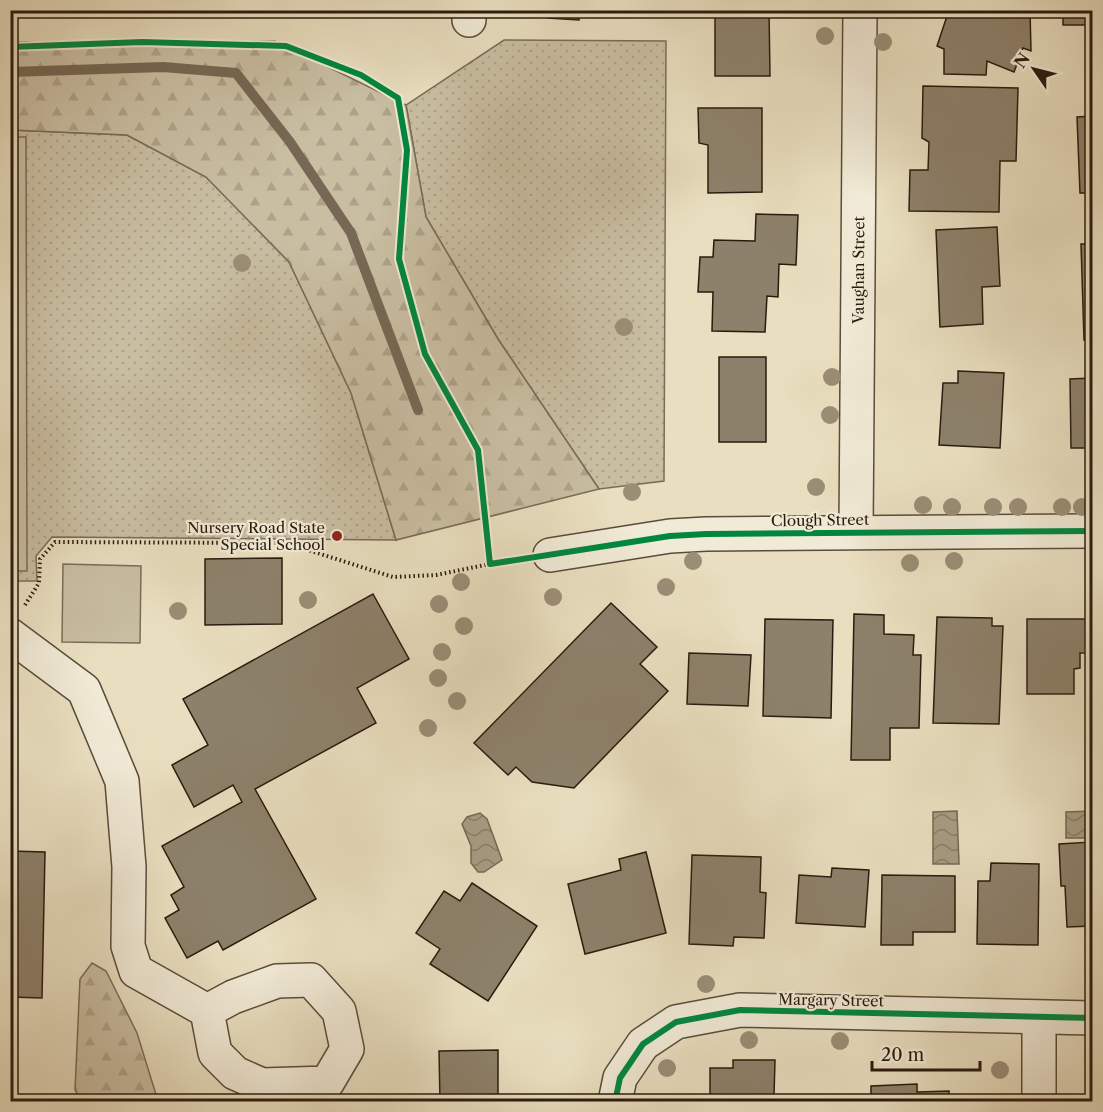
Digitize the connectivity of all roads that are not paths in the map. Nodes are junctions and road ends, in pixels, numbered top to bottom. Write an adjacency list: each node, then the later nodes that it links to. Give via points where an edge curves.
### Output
1 (860, 10): 2 (street, Vaughan Street)
2 (856, 531): 3 (street, Clough Street); 4 (street, Clough Street, via 670,536)
3 (1092, 531)
4 (550, 555)
5 (16, 622): 6 (street, via 84,690 122,781 129,867 128,946 136,971)
6 (207, 1011)
7 (1039, 1018): 8 (street, Margary Street); 9 (street, Margary Street, via 740,1010 676,1022 643,1044 620,1078); 10 (street)
8 (1092, 1018)
9 (615, 1101)
10 (1039, 1101)

